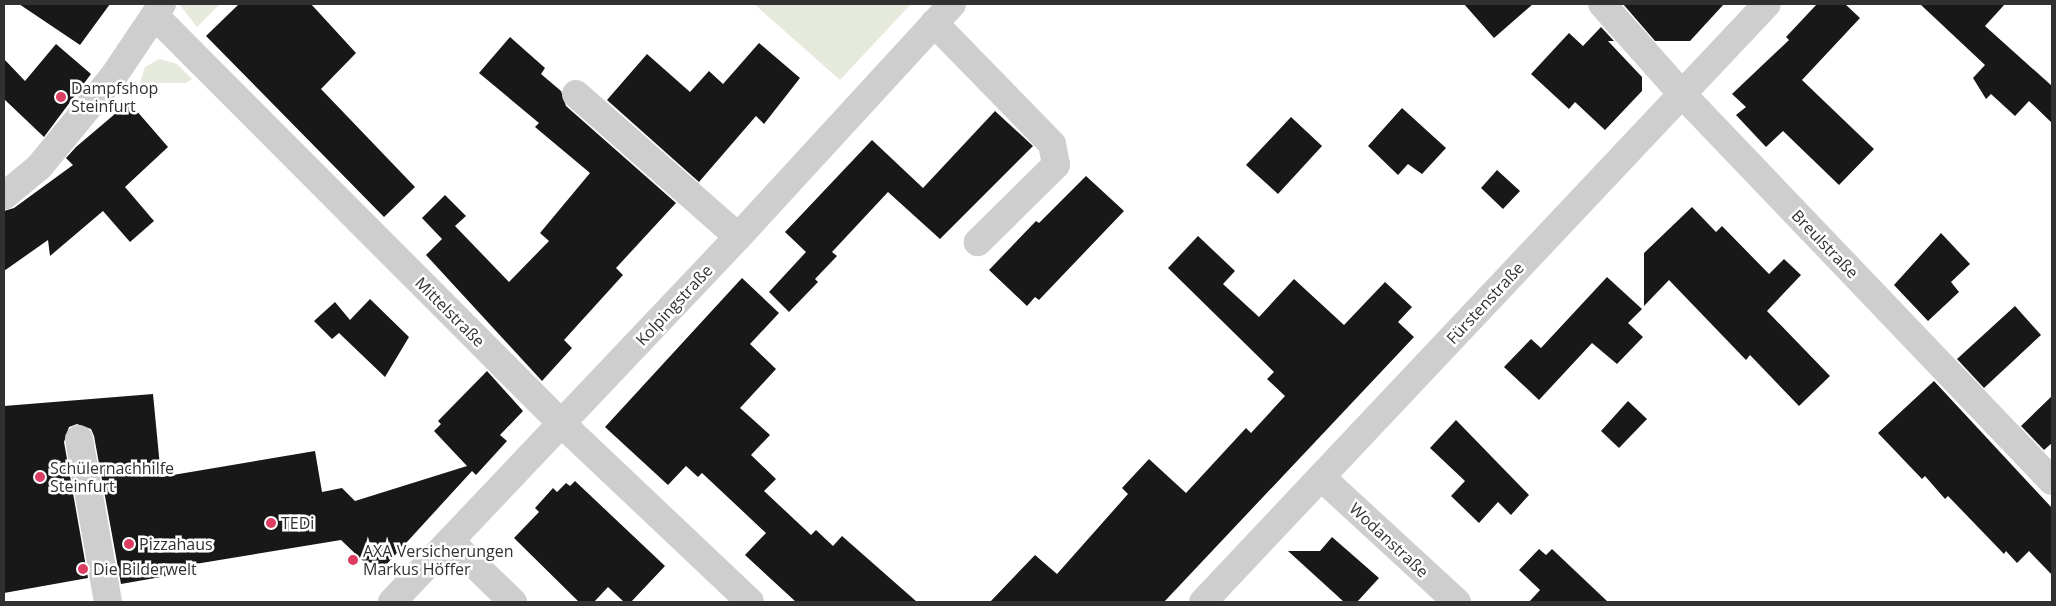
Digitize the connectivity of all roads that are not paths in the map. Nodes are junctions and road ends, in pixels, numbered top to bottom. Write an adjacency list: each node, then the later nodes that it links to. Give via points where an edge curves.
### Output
1 (1602, 4): 6 (street, Breulstraße)
2 (1767, 4): 6 (street, Fürstenstraße)
3 (159, 10): 7 (street, via 113,77 39,167); 10 (street, Mittelstraße)
4 (943, 13): 8 (street, Kolpingstraße); 9 (street, via 1052,144 1056,165)
5 (576, 94): 8 (street)
6 (1682, 94): 12 (street, Fürstenstraße); 13 (street, Breulstraße)
7 (4, 196)
8 (738, 237): 10 (street, Kolpingstraße)
9 (978, 242)
10 (562, 423): 14 (street, Kolpingstraße); 18 (street, Mittelstraße)
11 (79, 439): 16 (street)
12 (1321, 477): 19 (street, Fürstenstraße); 20 (street, Wodanstraße)
13 (2052, 481)
14 (450, 541): 15 (street, Kolpingstraße); 17 (street)
15 (396, 601)
16 (108, 602)
17 (513, 602)
18 (750, 602)
19 (1203, 602)
20 (1457, 602)

